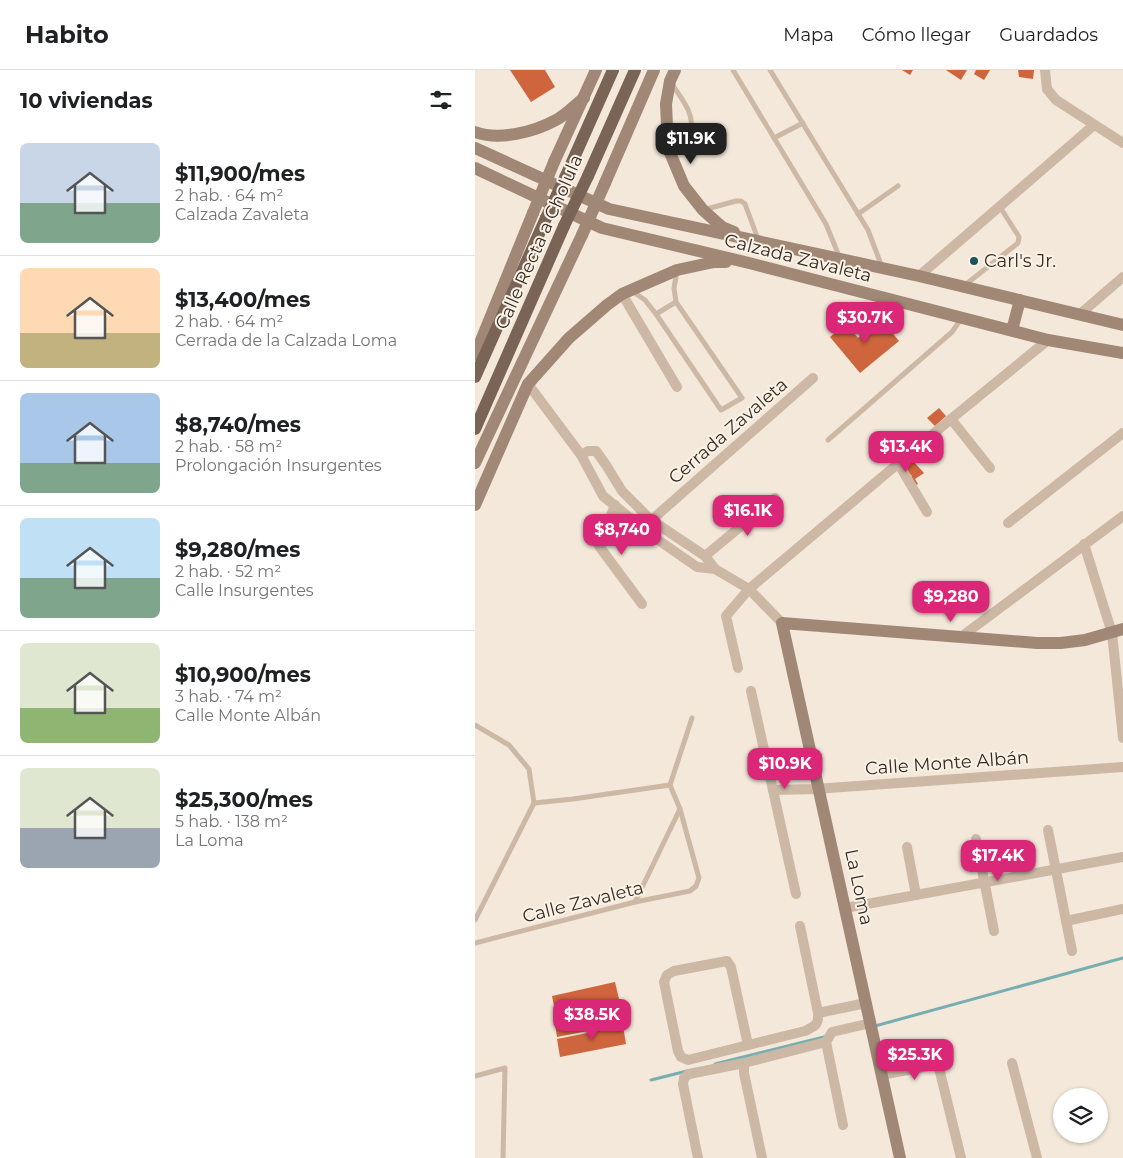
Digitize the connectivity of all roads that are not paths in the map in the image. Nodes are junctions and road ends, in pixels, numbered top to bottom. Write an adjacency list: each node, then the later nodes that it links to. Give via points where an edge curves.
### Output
1 (596, 70): 9 (main road)
2 (613, 70): 41 (main road, Calle Recta a Cholula, bridge)
3 (635, 70): 46 (main road, Calle Recta a Cholula, bridge)
4 (654, 70): 50 (main road, bridge, via 582,235)
5 (733, 70): 13 (lane)
6 (770, 70): 10 (lane)
7 (1045, 70): 11 (street, via 1047,88 1057,100)
8 (673, 75): 16 (main road, via 666,104); 16 (lane, via 691,124 688,135)
9 (584, 98): 12 (main road, via 557,120 533,130 509,135); 40 (main road, bridge, via 554,162)
10 (803, 123): 13 (lane); 21 (lane)
11 (1094, 125): 14 (street); 19 (street)
12 (475, 132)
13 (774, 138): 23 (lane, via 826,224)
14 (1123, 142)
15 (475, 148): 22 (main road, Calzada Zavaleta, via 609,210)
16 (669, 148): 20 (main road, via 684,186)
17 (475, 168): 24 (main road, Calzada Zavaleta, via 602,228)
18 (898, 186): 21 (lane)
19 (999, 207): 27 (street); 29 (lane, via 1019,237 1018,243)
20 (703, 210): 22 (main road, via 722,227); 22 (lane, via 741,201 745,204)
21 (858, 214): 25 (lane, via 868,230)
22 (755, 241): 23 (main road, Calzada Zavaleta)
23 (840, 259): 25 (main road, Calzada Zavaleta)
24 (749, 263): 26 (main road, via 714,262); 35 (main road, Calzada Zavaleta)
25 (882, 268): 27 (main road, Calzada Zavaleta)
26 (677, 270): 30 (main road); 32 (lane)
27 (919, 276): 29 (main road, Calzada Zavaleta)
28 (1123, 277): 34 (street)
29 (963, 287): 31 (main road, Calzada Zavaleta)
30 (626, 292): 33 (lane, via 645,300); 43 (main road, via 569,338); 44 (street)
31 (1020, 300): 34 (main road, Calzada Zavaleta); 37 (main road)
32 (676, 302): 33 (lane); 33 (lane, via 742,398 721,410)
33 (656, 314)
34 (1079, 315): 36 (main road, Calzada Zavaleta)
35 (961, 318): 37 (main road, Calzada Zavaleta); 48 (lane, via 952,332)
36 (1123, 325)
37 (1013, 330): 38 (main road, Calzada Zavaleta)
38 (1048, 340): 39 (main road, Calzada Zavaleta); 45 (street)
39 (1123, 353)
40 (475, 355)
41 (475, 377)
42 (813, 378): 58 (street, Cerrada Zavaleta)
43 (529, 384): 49 (street); 54 (main road)
44 (677, 388)
45 (951, 419): 51 (street); 52 (street)
46 (475, 429)
47 (1123, 433): 59 (street)
48 (828, 440)
49 (581, 455): 55 (street, via 603,496); 58 (street, via 596,451 622,491)
50 (475, 463)
51 (898, 463): 56 (street); 64 (street)
52 (990, 468)
53 (775, 498): 62 (street)
54 (475, 505)
55 (615, 505): 60 (street); 65 (street, via 599,546)
56 (927, 512)
57 (1123, 516): 61 (street)
58 (651, 520): 60 (street, Cerrada Zavaleta); 62 (street)
59 (1008, 523)
60 (643, 528): 63 (street, via 697,567)
61 (1084, 544): 67 (street); 68 (street)
62 (705, 556): 63 (street)
63 (715, 569): 64 (street)
64 (749, 589): 66 (street); 69 (street, via 727,616)
65 (642, 604)
66 (782, 623): 68 (main road); 76 (main road, La Loma)
67 (1118, 631): 68 (main road, via 1061,643); 73 (street)
68 (961, 637)
69 (738, 668)
70 (751, 691): 77 (street)
71 (692, 718): 75 (lane)
72 (475, 724): 78 (lane, via 509,745 529,769)
73 (1123, 738)
74 (1123, 767): 76 (street, Calle Monte Albán)
75 (670, 785): 78 (lane); 79 (lane)
76 (819, 788): 77 (street, Calle Monte Albán); 89 (main road, La Loma)
77 (773, 790): 86 (street)
78 (535, 803): 91 (lane)
79 (680, 809): 88 (lane); 88 (lane, Calle Zavaleta, via 699,878 697,886 691,891)
80 (1048, 830): 84 (street)
81 (976, 838): 85 (street)
82 (907, 847): 87 (street)
83 (1123, 857): 84 (street)
84 (1056, 869): 85 (street); 92 (street)
85 (985, 882): 87 (street); 94 (street)
86 (796, 894)
87 (916, 895): 89 (street)
88 (635, 902): 95 (lane, Calle Zavaleta)
89 (845, 908): 97 (main road, La Loma)
90 (1123, 910): 92 (street)
91 (475, 920)
92 (1066, 921): 96 (street)
93 (800, 926): 98 (street)
94 (994, 931)
95 (475, 943)
96 (1072, 951)
97 (865, 1003): 98 (street); 99 (main road, La Loma)
98 (819, 1013): 101 (street, via 815,1026)
99 (871, 1023): 100 (street, via 832,1032); 104 (main road, La Loma)
100 (826, 1042): 102 (street); 106 (street)
101 (748, 1045): 101 (street, via 688,1060 681,1057 664,982 667,975 727,961)
102 (744, 1063): 108 (street, via 689,1074 684,1078); 109 (street)
103 (1012, 1063): 112 (street)
104 (882, 1075): 110 (main road, La Loma); 111 (street, via 937,1065)
105 (475, 1076): 107 (lane, via 505,1068)
106 (843, 1125)
107 (503, 1158)
108 (698, 1158)
109 (762, 1158)
110 (900, 1158)
111 (961, 1158)
112 (1037, 1158)

